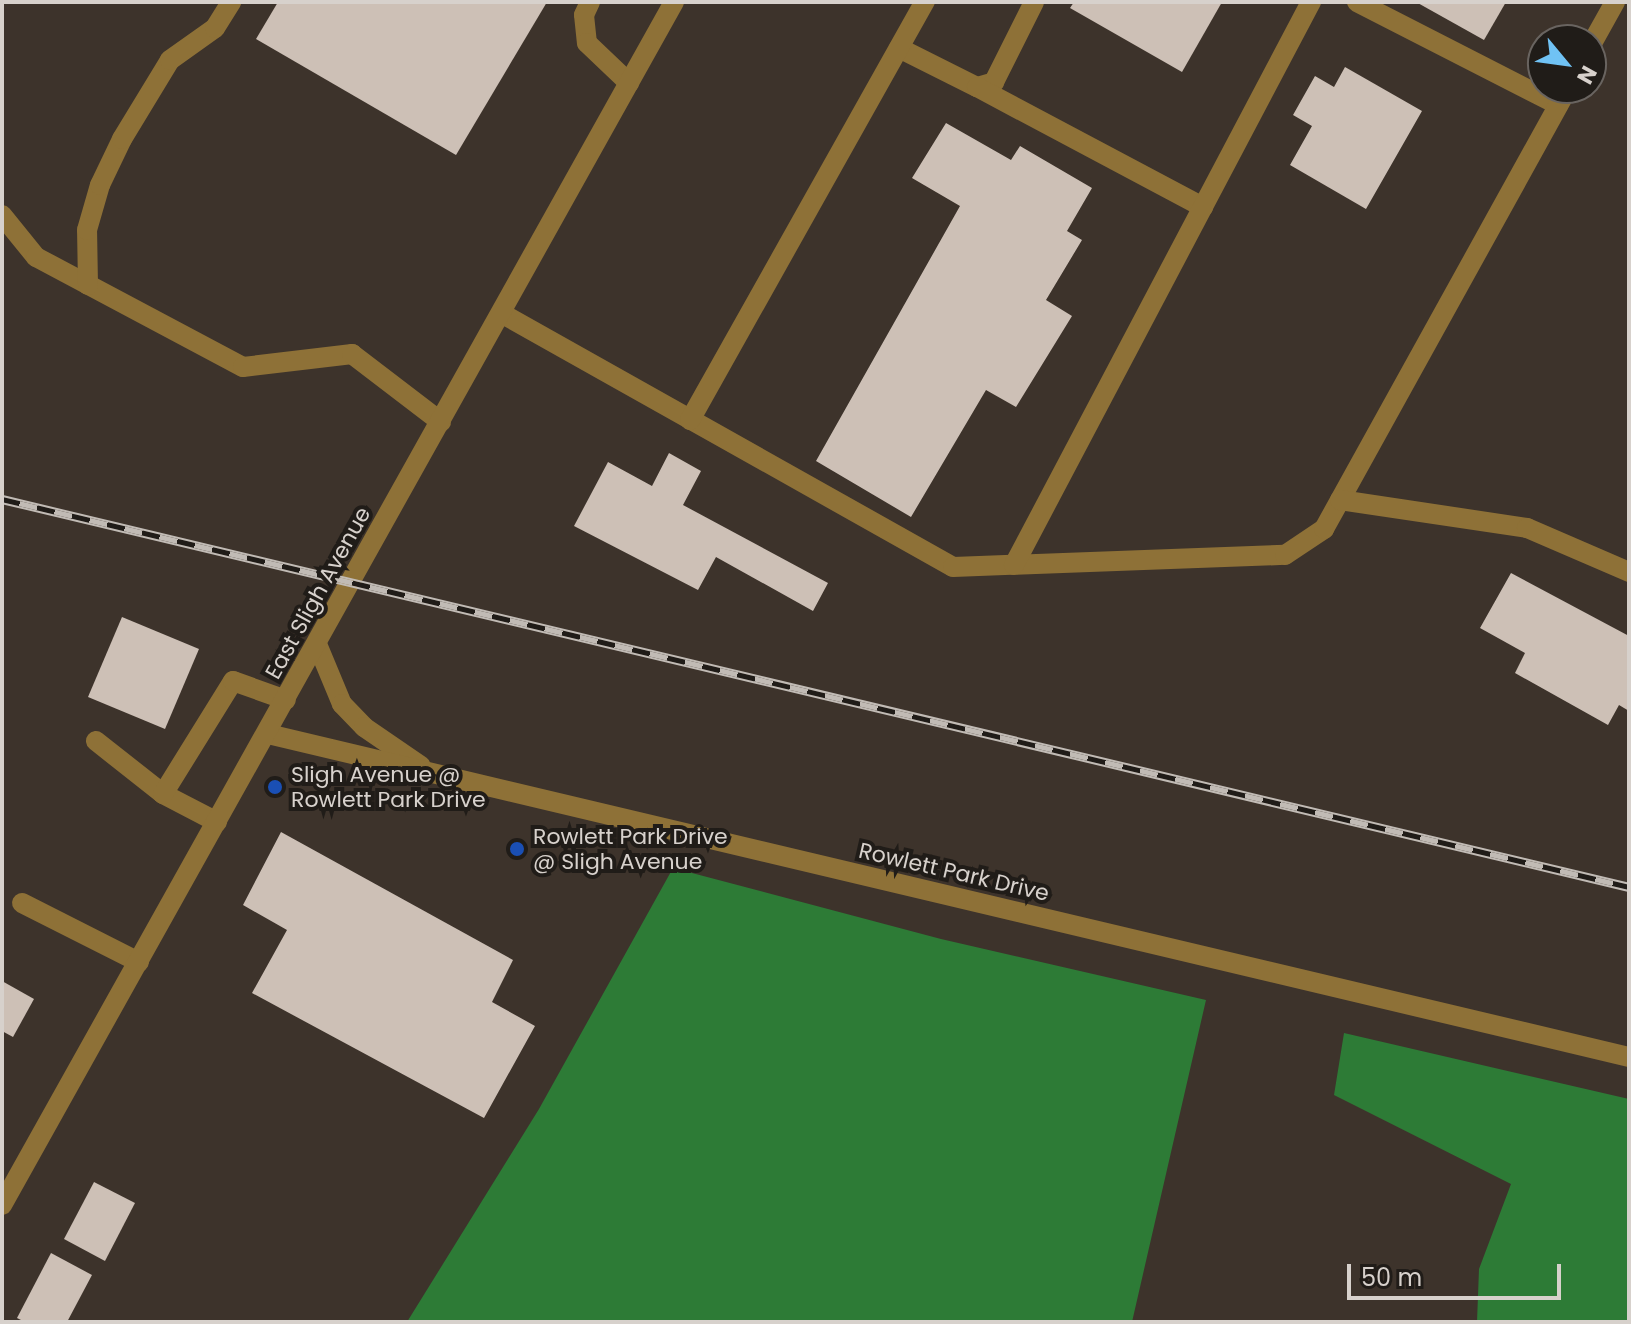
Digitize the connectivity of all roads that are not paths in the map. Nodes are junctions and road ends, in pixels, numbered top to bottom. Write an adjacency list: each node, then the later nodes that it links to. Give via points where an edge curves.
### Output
1 (231, 2): 17 (street, via 215,28 170,60 122,139 100,185 87,230)
2 (590, 2): 12 (street, via 584,15 587,43)
3 (674, 2): 12 (street, East Sligh Avenue)
4 (925, 2): 10 (street)
5 (1034, 2): 13 (street, via 994,82)
6 (1311, 2): 15 (street)
7 (1357, 2): 11 (street)
8 (1615, 2): 9 (street)
9 (1603, 24)
10 (899, 48): 13 (street); 19 (street)
11 (1527, 80)
12 (629, 83): 18 (street, East Sligh Avenue)
13 (977, 87): 15 (street)
14 (1559, 104): 21 (street)
15 (1203, 207): 22 (street)
16 (2, 215): 17 (street, via 36,257)
17 (88, 285): 20 (street, via 243,367 352,354)
18 (501, 313): 19 (street); 20 (street, East Sligh Avenue)
19 (690, 420): 22 (street, via 953,567)
20 (441, 422): 24 (street, East Sligh Avenue)
21 (1340, 500): 22 (street, via 1315,539 1285,555); 23 (street, via 1527,528)
22 (1014, 565)
23 (1629, 572)
24 (317, 644): 25 (street, East Sligh Avenue); 28 (street, via 342,704 364,727)
25 (286, 700): 26 (street, East Sligh Avenue); 29 (street, via 233,681)
26 (268, 734): 28 (street, Rowlett Park Drive); 30 (street, East Sligh Avenue)
27 (96, 741): 29 (street)
28 (430, 772): 33 (street, Rowlett Park Drive)
29 (163, 794): 30 (street)
30 (217, 822): 32 (street, East Sligh Avenue)
31 (22, 903): 32 (street)
32 (139, 962): 34 (street, East Sligh Avenue)
33 (1629, 1057)
34 (8, 1180): 35 (street, East Sligh Avenue)
35 (2, 1205)

